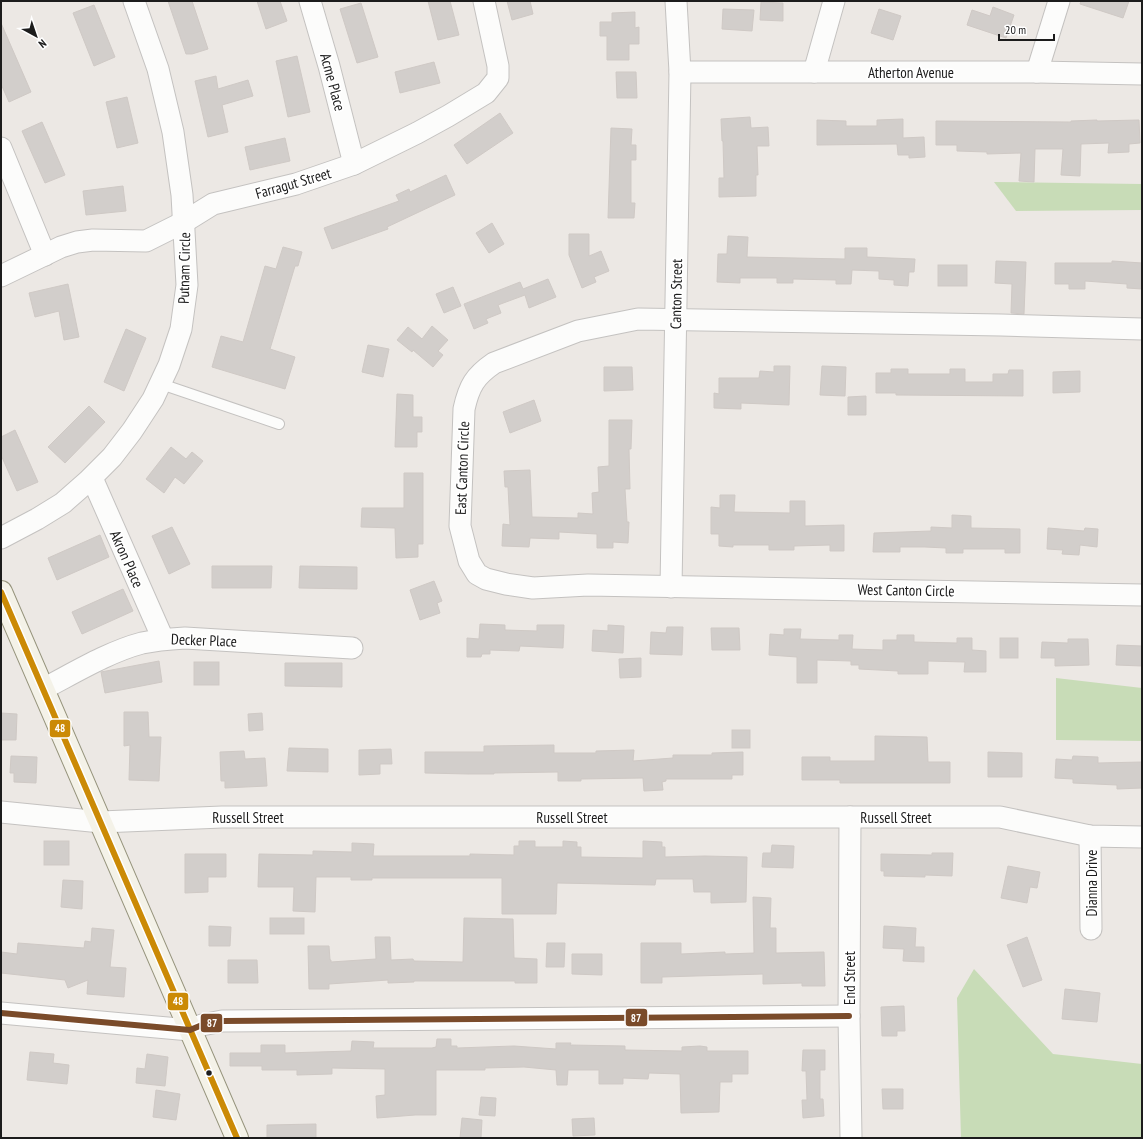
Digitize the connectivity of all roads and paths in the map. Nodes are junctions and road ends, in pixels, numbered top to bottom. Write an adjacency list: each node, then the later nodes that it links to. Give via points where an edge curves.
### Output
1 (134, 1): 13 (street, Putnam Circle, via 158,69 173,132)
2 (310, 1): 12 (street, Acme Place)
3 (484, 1): 12 (street, Farragut Street, via 498,66 498,78 486,93 417,133)
4 (676, 1): 7 (street, Canton Street)
5 (834, 1): 8 (street)
6 (1059, 1): 9 (street)
7 (680, 72): 8 (street, Atherton Avenue); 16 (street, Canton Street)
8 (814, 72): 9 (street, Atherton Avenue)
9 (1037, 72): 10 (street, Atherton Avenue)
10 (1142, 74)
11 (1, 148): 14 (street)
12 (354, 164): 13 (street, Farragut Street, via 296,184 213,204)
13 (184, 222): 14 (street, Farragut Street, via 146,241 77,242); 18 (street, Putnam Circle, via 187,286 181,329)
14 (45, 255): 15 (street, Farragut Street)
15 (1, 276)
16 (675, 320): 17 (street); 22 (street, Canton Street); 22 (street, East Canton Circle, via 638,319 578,331 494,363 482,371 469,389 464,409 460,526 469,561 477,574 496,582 533,588 588,585)
17 (1142, 329)
18 (160, 384): 19 (lane); 20 (street, Putnam Circle, via 132,431)
19 (279, 424)
20 (92, 478): 21 (street, Putnam Circle, via 63,503); 25 (street, Akron Place)
21 (1, 538)
22 (671, 586): 23 (street, West Canton Circle)
23 (1142, 595)
24 (3, 601): 27 (street)
25 (163, 639): 26 (street, Decker Place, via 185,638); 27 (street, Decker Place, via 141,643 115,653)
26 (352, 648)
27 (43, 689): 30 (street)
28 (1, 812): 30 (street, Russell Street)
29 (850, 817): 30 (street, Russell Street, via 222,817); 31 (street, Russell Street, via 1000,817); 35 (street, End Street)
30 (101, 822): 36 (street)
31 (1090, 836): 32 (street, Russell Street); 33 (street, Dianna Drive)
32 (1142, 837)
33 (1091, 929)
34 (1, 1013): 36 (street)
35 (849, 1016): 36 (street, via 222,1020); 38 (street, End Street)
36 (190, 1030): 37 (street)
37 (237, 1138)
38 (851, 1138)

